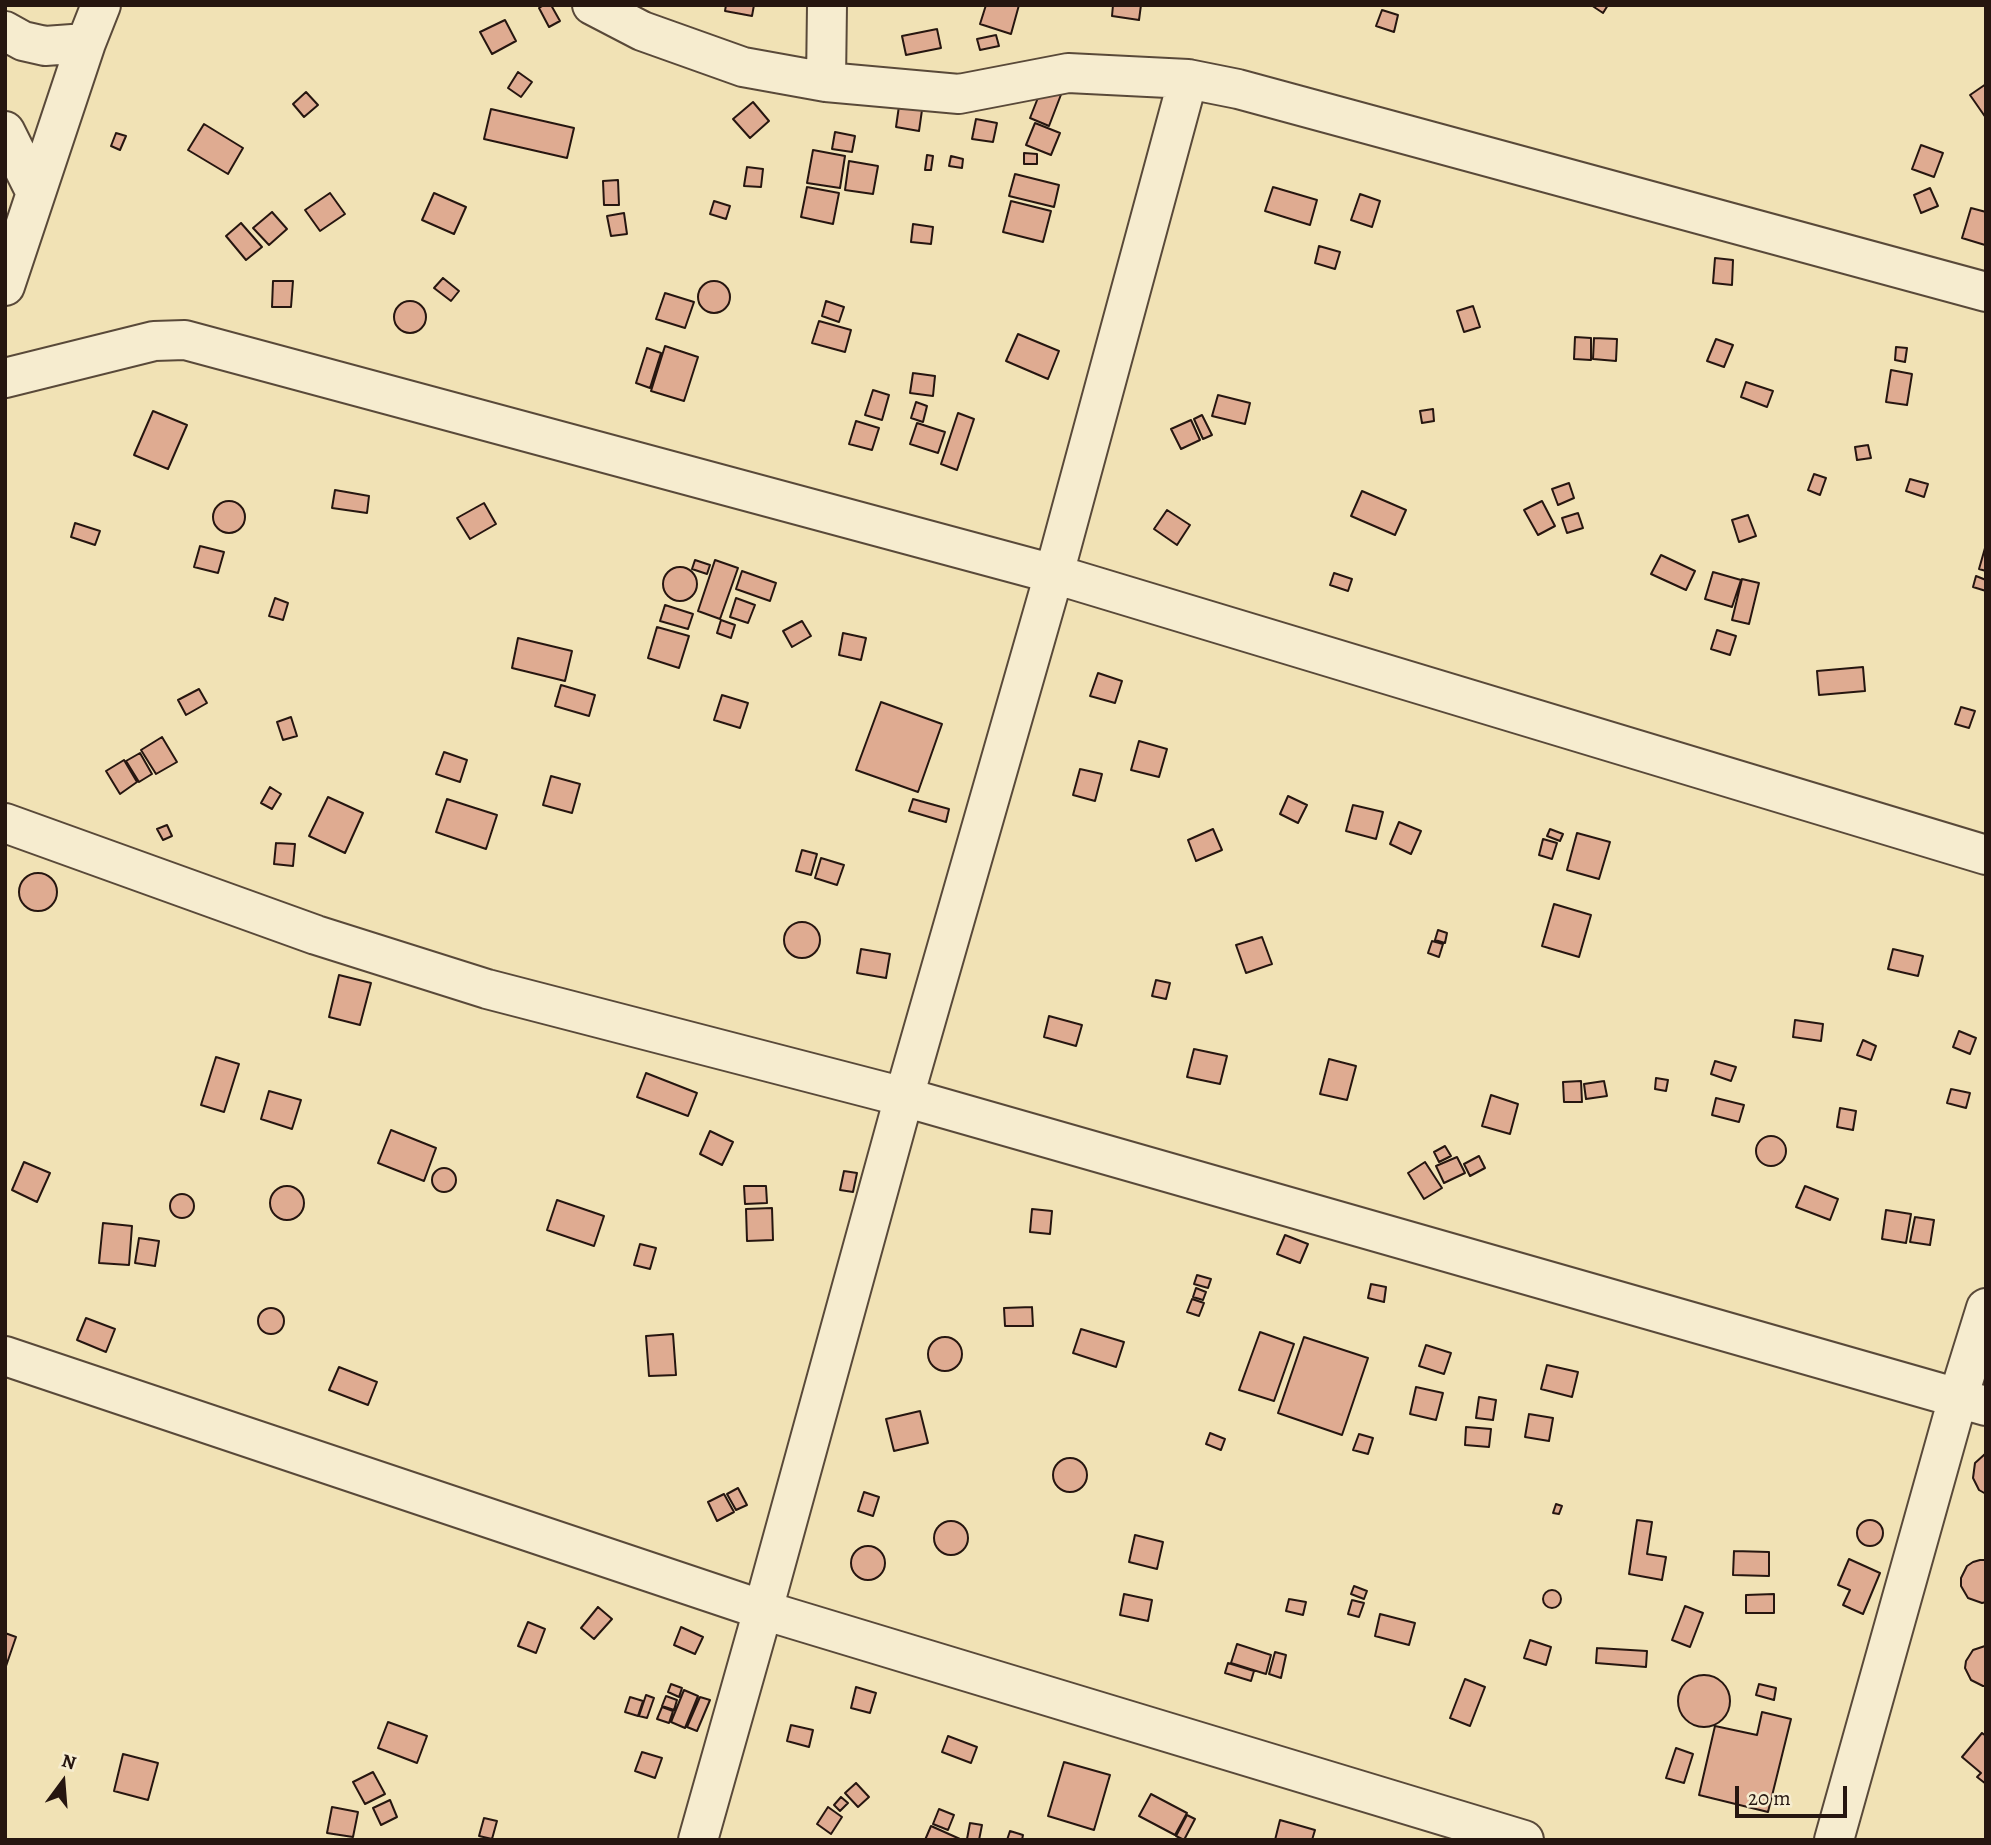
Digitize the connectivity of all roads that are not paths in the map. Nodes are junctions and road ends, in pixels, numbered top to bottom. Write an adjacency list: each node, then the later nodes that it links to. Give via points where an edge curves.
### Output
1 (101, 5): 5 (street)
2 (592, 5): 7 (street, via 642,31 743,67)
3 (827, 5): 7 (street)
4 (5, 31): 5 (street, via 46,46)
5 (86, 43): 9 (street)
6 (1188, 79): 7 (street, via 1068,73 959,94); 11 (street); 13 (street)
7 (826, 82)
8 (5, 131): 9 (street)
9 (36, 193): 10 (street)
10 (5, 286)
11 (1986, 292)
12 (5, 377): 13 (street, via 154,341 185,340)
13 (1054, 575): 15 (street); 16 (street)
14 (5, 823): 16 (street, via 316,935 487,989)
15 (1986, 855)
16 (904, 1097): 19 (street); 20 (street)
17 (1986, 1308): 19 (street)
18 (5, 1356): 20 (street)
19 (1972, 1402): 23 (street)
20 (763, 1610): 21 (street); 22 (street)
21 (698, 1840)
22 (1524, 1840)
23 (1834, 1840)

